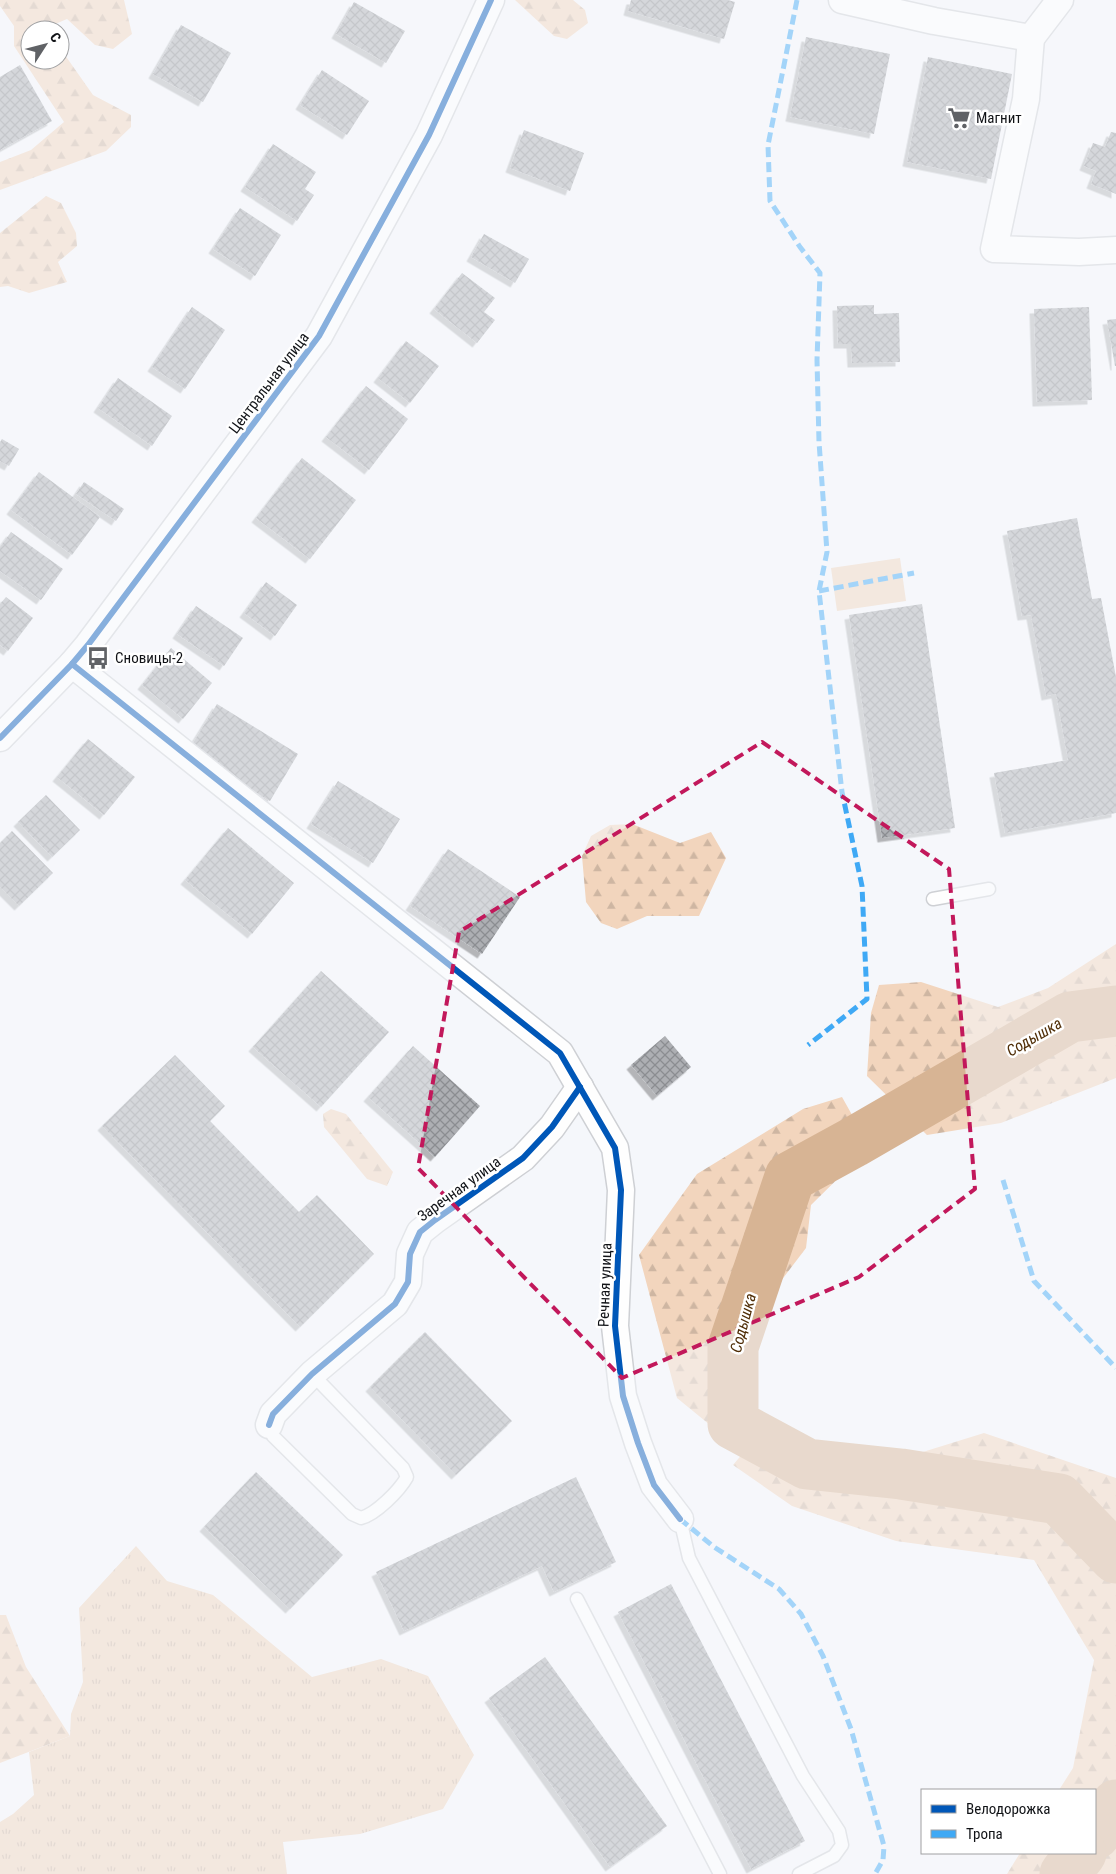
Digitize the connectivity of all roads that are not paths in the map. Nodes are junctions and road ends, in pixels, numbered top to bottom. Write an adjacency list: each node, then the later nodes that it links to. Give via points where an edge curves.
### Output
1 (491, 0): 6 (street, Центральная улица, via 429,135 320,336)
2 (842, 0): 4 (street)
3 (1060, 0): 4 (street)
4 (1031, 38): 5 (street, via 1026,99 994,249)
5 (1116, 250)
6 (72, 664): 7 (street, Центральная улица); 10 (street, Речная улица, via 560,1053)
7 (0, 738)
8 (989, 889): 9 (lane)
9 (933, 899)
10 (580, 1087): 11 (street, Заречная улица, via 552,1127 523,1158 420,1232 410,1254 408,1282 395,1304); 13 (street, Речная улица, via 615,1148 621,1190 615,1326 623,1396 654,1485)
11 (312, 1374): 12 (street, Заречная улица, via 273,1414); 12 (lane, via 403,1468 407,1477 402,1486 369,1516 361,1518 352,1514 273,1436)
12 (269, 1425)
13 (680, 1519): 16 (lane, via 689,1558 803,1776 839,1831 842,1845 834,1856)
14 (577, 1599): 15 (lane)
15 (720, 1874)
16 (800, 1874)

